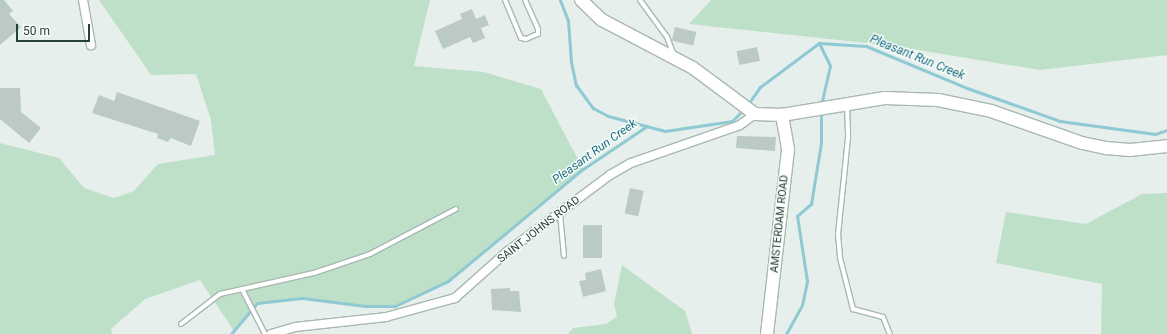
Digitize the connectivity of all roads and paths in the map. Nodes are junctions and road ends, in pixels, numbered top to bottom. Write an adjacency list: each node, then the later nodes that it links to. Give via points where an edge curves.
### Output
1 (83, 0): 6 (street)
2 (505, 0): 3 (lane, via 521,38 526,40 538,34 538,28)
3 (525, 0)
4 (581, 0): 7 (street, via 602,20)
5 (640, 0): 7 (lane, via 667,37)
6 (91, 45)
7 (675, 57): 9 (street)
8 (847, 103): 10 (street); 11 (street, via 885,98 938,100 991,111 1082,143 1106,148 1130,150); 20 (lane, via 848,138 838,234 840,258 852,309 883,317)
9 (752, 113): 10 (street); 13 (street, SAINT JOHNS ROAD, via 740,125 631,163)
10 (782, 114): 19 (street, AMSTERDAM ROAD, via 788,149)
11 (1167, 146)
12 (456, 209): 15 (lane, via 370,254 314,273)
13 (560, 213): 14 (lane); 18 (street, SAINT JOHNS ROAD, via 508,251 455,298 386,317 295,327)
14 (564, 256)
15 (242, 289): 16 (lane, via 220,294); 17 (lane)
16 (181, 324)
17 (265, 334)
18 (271, 334)
19 (767, 334)
20 (890, 334)

